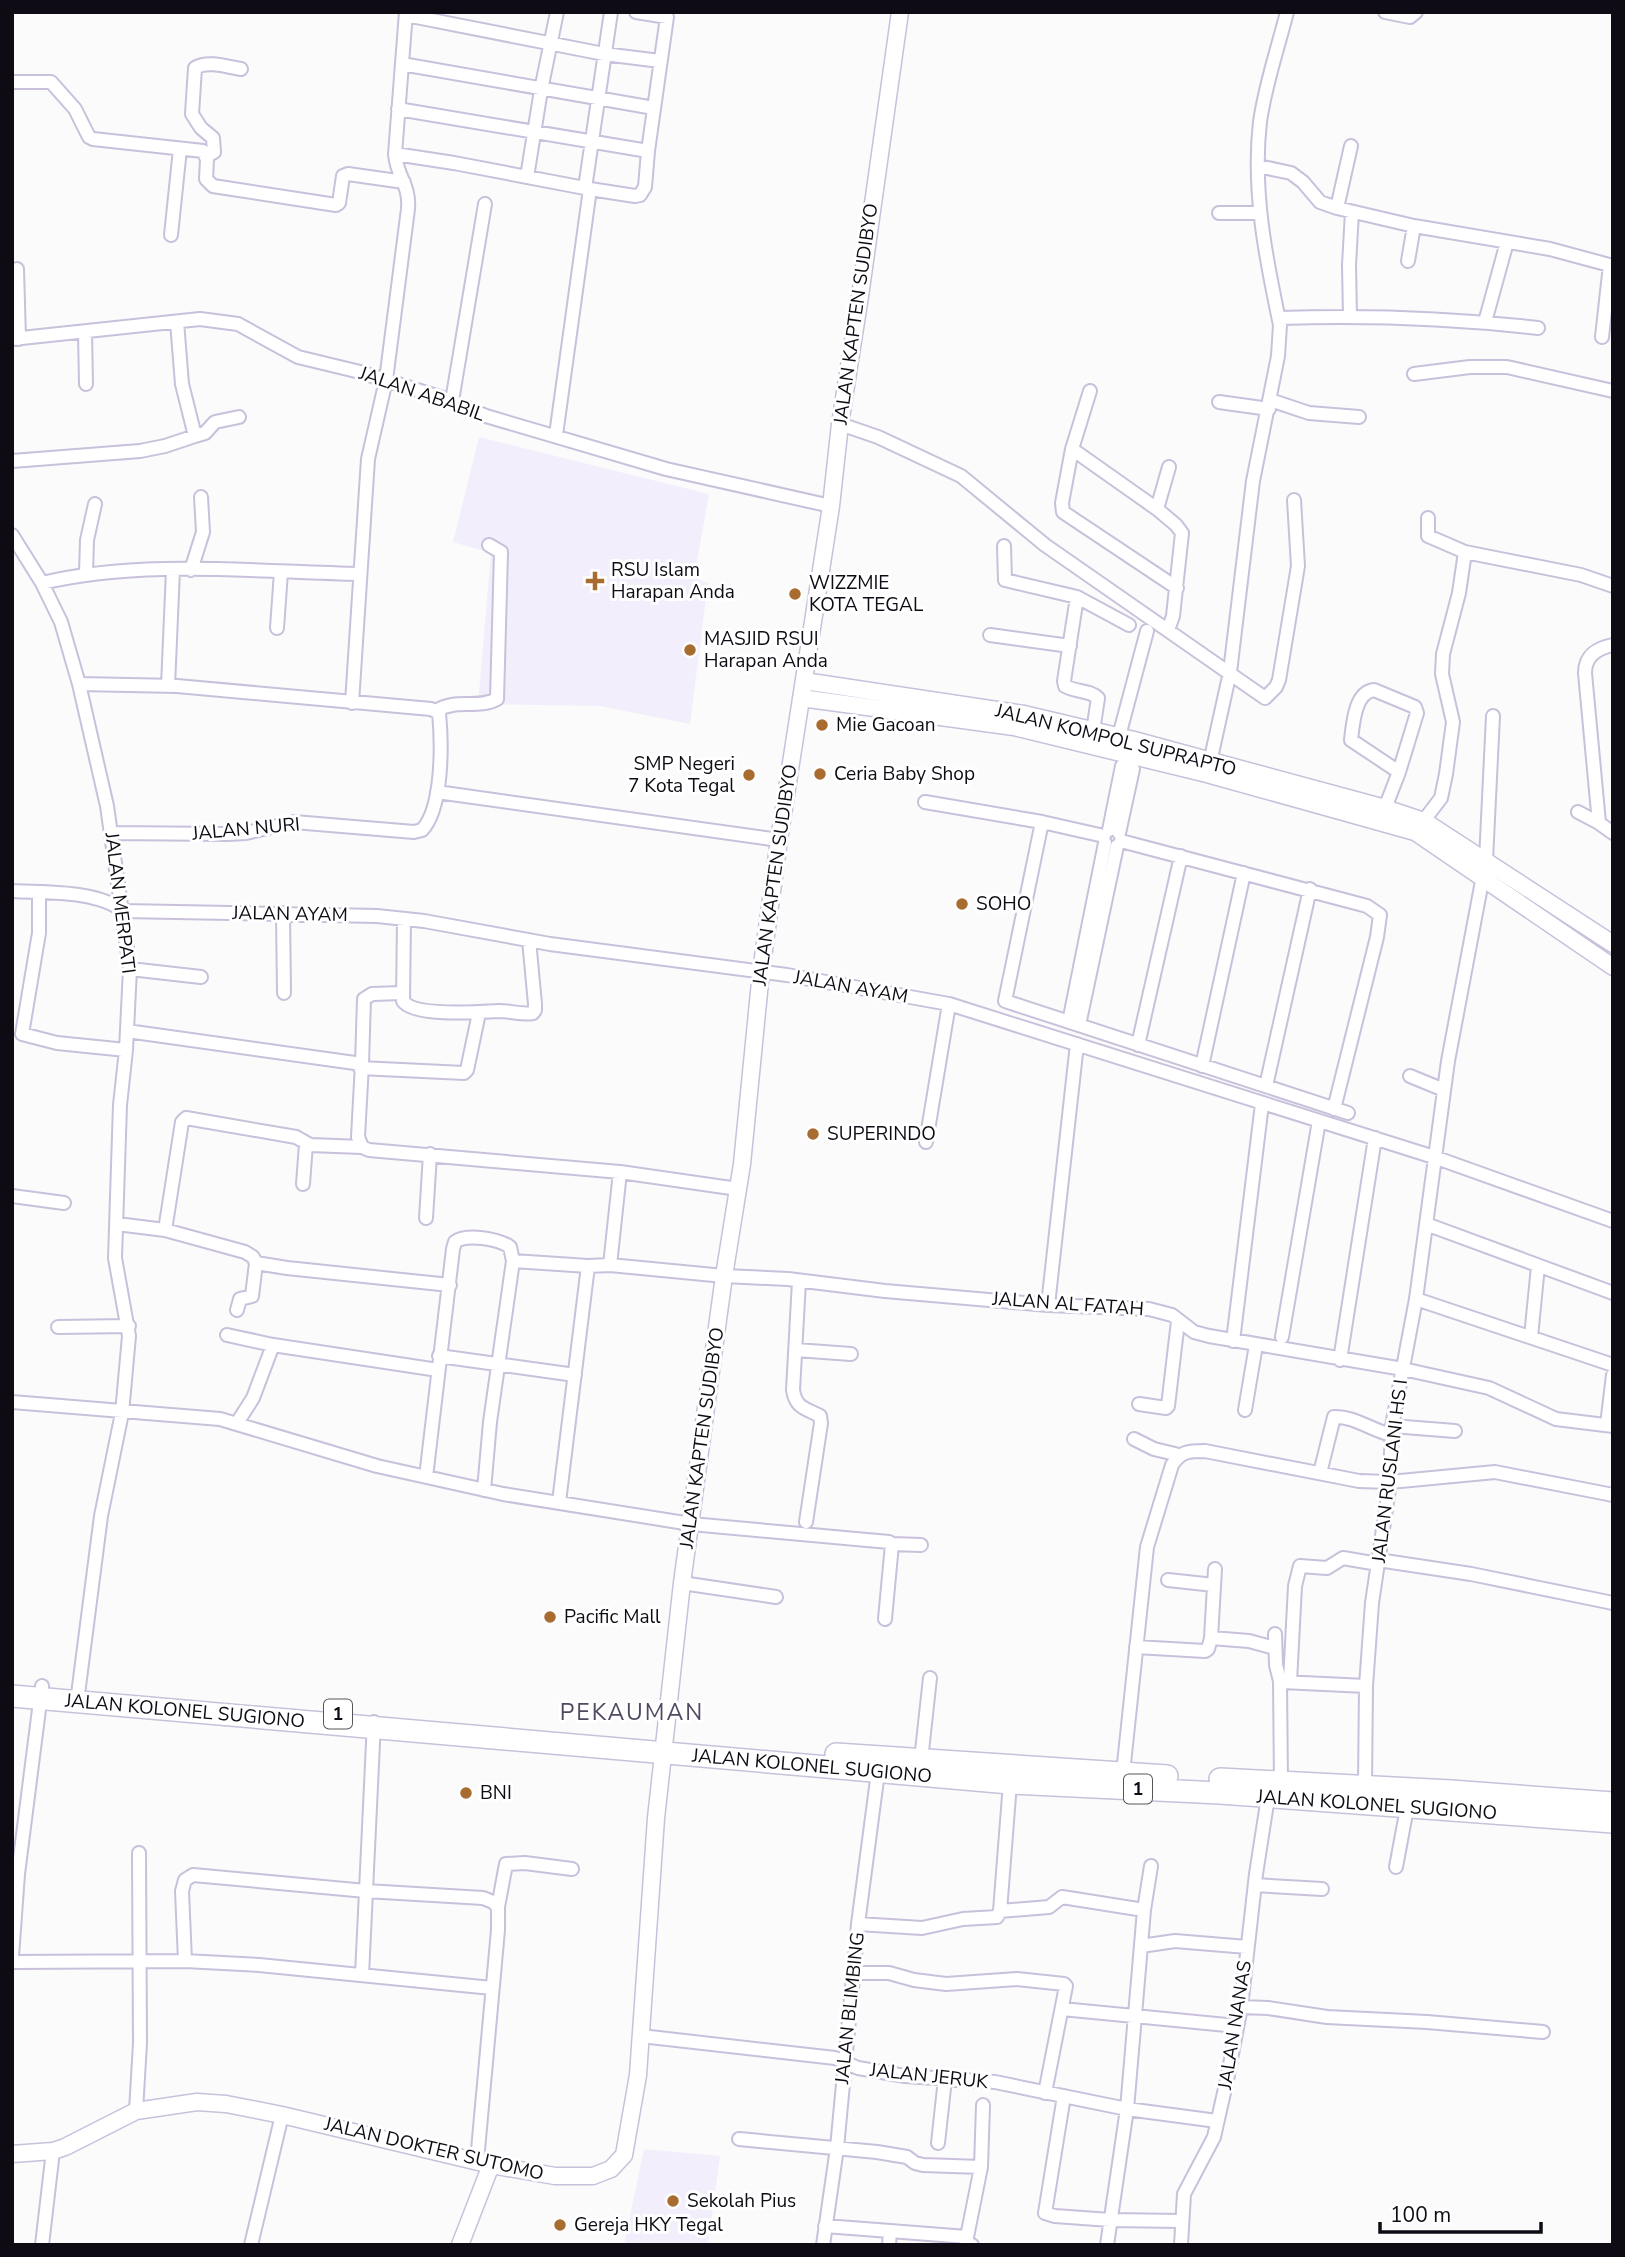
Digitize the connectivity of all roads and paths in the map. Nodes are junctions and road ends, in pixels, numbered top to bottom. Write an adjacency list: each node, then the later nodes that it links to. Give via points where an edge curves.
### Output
1 (557, 12): 10 (street)
2 (611, 12): 11 (street)
3 (636, 12): 9 (street)
4 (900, 12): 60 (main road, JALAN KAPTEN SUDIBYO)
5 (1287, 12): 27 (street, via 1261,120)
6 (1385, 12): 7 (street, via 1410,17)
7 (1416, 12)
8 (406, 14): 10 (street); 13 (street)
9 (667, 15): 12 (street)
10 (551, 43): 11 (street); 16 (street)
11 (604, 54): 12 (street); 17 (street)
12 (660, 61): 19 (street)
13 (402, 64): 16 (street); 18 (street)
14 (242, 69): 26 (street, via 195,68 192,114 213,138 214,152)
15 (12, 82): 23 (street, via 51,82 93,139)
16 (541, 90): 17 (street); 20 (street)
17 (597, 99): 19 (street); 21 (street)
18 (398, 108): 20 (street); 25 (street)
19 (654, 108): 24 (street)
20 (534, 131): 21 (street); 28 (street)
21 (593, 142): 24 (street); 30 (street)
22 (1351, 146): 32 (street)
23 (180, 149): 26 (street, via 203,151); 37 (street)
24 (648, 151): 30 (street, via 640,195)
25 (396, 154): 28 (street); 29 (street, via 396,169)
26 (207, 156): 29 (street, via 206,179 213,186 336,205 343,176 348,174)
27 (1258, 166): 32 (street, via 1291,173 1320,202); 33 (street)
28 (527, 177): 30 (street)
29 (404, 182): 51 (street, via 408,209)
30 (587, 188): 61 (street)
31 (485, 204): 55 (street)
32 (1337, 208): 34 (street)
33 (1260, 212): 35 (street); 43 (street)
34 (1352, 212): 36 (street); 42 (street)
35 (1219, 213)
36 (1414, 226): 38 (street); 39 (street)
37 (171, 234)
38 (1507, 242): 40 (street); 45 (street)
39 (1408, 261)
40 (1612, 266): 48 (street)
41 (17, 269): 49 (street)
42 (1350, 316): 43 (street); 45 (street)
43 (1279, 318): 57 (street)
44 (177, 322): 47 (street, JALAN ABABIL); 51 (street, JALAN ABABIL, via 209,319 238,324 298,357); 62 (street, via 182,384)
45 (1485, 322): 46 (street)
46 (1538, 328)
47 (85, 332): 49 (street, JALAN ABABIL); 52 (street)
48 (1602, 337)
49 (15, 339)
50 (1414, 374): 54 (street, via 1507,367)
51 (386, 380): 55 (street, JALAN ABABIL); 80 (street, via 368,458)
52 (86, 384)
53 (1090, 391): 63 (street)
54 (1613, 391)
55 (452, 401): 61 (street, JALAN ABABIL, via 486,416)
56 (1219, 402): 57 (street)
57 (1269, 405): 59 (street); 92 (street, via 1253,481)
58 (239, 417): 62 (street, via 215,422)
59 (1359, 417)
60 (840, 424): 69 (main road, JALAN KAPTEN SUDIBYO); 85 (street, via 961,476 1045,545)
61 (556, 435): 69 (street, JALAN ABABIL, via 666,469)
62 (195, 436): 64 (street, via 140,451)
63 (1072, 449): 70 (street); 83 (street, via 1063,512)
64 (12, 461)
65 (1169, 467): 70 (street)
66 (201, 497): 77 (street, via 203,532)
67 (1294, 500): 92 (street, via 1298,566 1272,692 1263,697)
68 (95, 504): 79 (street)
69 (831, 506): 93 (main road, JALAN KAPTEN SUDIBYO)
70 (1157, 509): 83 (street, via 1182,533)
71 (1428, 518): 75 (street, via 1428,536)
72 (14, 540): 81 (street, JALAN MERPATI)
73 (489, 545): 99 (street, via 501,552 497,699)
74 (1004, 546): 84 (street, via 1005,580)
75 (1465, 552): 82 (street, via 1581,575); 111 (street, via 1460,593 1443,654 1442,674 1453,722 1447,774 1441,798)
76 (173, 570): 77 (street); 79 (street); 95 (street)
77 (191, 570): 78 (street)
78 (281, 572): 80 (street); 87 (street)
79 (86, 574): 81 (street)
80 (360, 574): 97 (street)
81 (43, 583): 94 (street, JALAN MERPATI, via 61,622)
82 (1613, 586)
83 (1177, 587): 85 (street)
84 (1077, 597): 86 (street); 91 (street)
85 (1170, 624): 92 (street)
86 (1129, 625)
87 (278, 628)
88 (1147, 631): 102 (street)
89 (990, 635): 91 (street)
90 (1613, 645): 110 (street, via 1596,651 1585,667)
91 (1070, 646): 101 (street, via 1065,686 1098,698)
92 (1230, 672): 103 (street)
93 (804, 681): 96 (main road, JALAN KAPTEN SUDIBYO); 98 (main road, JALAN KOMPOL SUPRAPTO)
94 (79, 684): 95 (street); 112 (street, JALAN MERPATI)
95 (168, 686): 97 (street)
96 (801, 698): 98 (main road, JALAN KOMPOL SUPRAPTO); 115 (main road, JALAN KAPTEN SUDIBYO)
97 (352, 703): 99 (street)
98 (933, 708): 101 (main road, JALAN KOMPOL SUPRAPTO, via 1024,714); 102 (main road, JALAN KOMPOL SUPRAPTO)
99 (438, 710): 105 (street, JALAN NURI)
100 (1493, 716): 117 (street, JALAN RUSLANI HS I)
101 (1093, 731): 102 (main road, JALAN KOMPOL SUPRAPTO)
102 (1128, 749): 103 (main road, JALAN KOMPOL SUPRAPTO); 114 (street, via 1133,769)
103 (1209, 768): 107 (main road, JALAN KOMPOL SUPRAPTO); 111 (main road, JALAN KOMPOL SUPRAPTO)
104 (1399, 772): 104 (street, via 1415,707 1368,690 1360,701 1352,740); 107 (street)
105 (437, 792): 112 (street, JALAN NURI, via 427,825 414,832 294,822 246,833); 115 (street)
106 (925, 802): 109 (street)
107 (1385, 808): 111 (main road, JALAN KOMPOL SUPRAPTO)
108 (1578, 811): 110 (street)
109 (1042, 822): 114 (street); 136 (street, via 1005,1001)
110 (1599, 823): 113 (street)
111 (1420, 826): 117 (main road); 119 (main road)
112 (111, 833): 123 (street, JALAN MERPATI)
113 (1613, 833)
114 (1112, 838): 116 (street); 136 (street)
115 (779, 840): 130 (main road, JALAN KAPTEN SUDIBYO)
116 (1181, 856): 118 (street); 139 (street)
117 (1486, 860): 119 (street, JALAN RUSLANI HS I); 127 (main road)
118 (1244, 873): 120 (street); 142 (street)
119 (1482, 879): 128 (main road); 145 (street, JALAN RUSLANI HS I)
120 (1310, 890): 144 (street); 147 (street, via 1367,906 1381,920)
121 (12, 891): 122 (street)
122 (40, 893): 123 (street, via 106,901); 140 (street, via 22,1034 57,1043)
123 (123, 911): 124 (street, JALAN AYAM); 129 (street, JALAN MERPATI)
124 (283, 913): 125 (street, JALAN AYAM); 132 (street)
125 (404, 919): 126 (street, JALAN AYAM); 133 (street)
126 (529, 940): 130 (street, JALAN AYAM); 135 (street, via 535,1010 527,1014)
127 (1613, 944)
128 (1612, 964)
129 (130, 969): 131 (street); 137 (street, JALAN MERPATI)
130 (761, 972): 134 (street, JALAN AYAM); 158 (main road, JALAN KAPTEN SUDIBYO)
131 (201, 977)
132 (284, 993)
133 (402, 993): 135 (street, via 410,1008); 141 (street, via 372,994 364,999)
134 (949, 1004): 138 (street, JALAN AYAM); 151 (street)
135 (479, 1013): 141 (street, via 464,1073)
136 (1074, 1024): 139 (street)
137 (127, 1031): 140 (street, JALAN MERPATI); 141 (street)
138 (1077, 1044): 146 (street, JALAN AYAM); 176 (street)
139 (1138, 1045): 142 (street)
140 (126, 1050): 163 (street, JALAN MERPATI)
141 (361, 1066): 153 (street, via 358,1137)
142 (1202, 1066): 144 (street)
143 (1410, 1076): 145 (street)
144 (1266, 1086): 147 (street)
145 (1444, 1090): 155 (street, JALAN RUSLANI HS I)
146 (1261, 1108): 149 (street, JALAN AYAM); 184 (street)
147 (1335, 1109): 148 (street)
148 (1348, 1113)
149 (1319, 1121): 150 (street, JALAN AYAM); 182 (street)
150 (1375, 1138): 155 (street, JALAN AYAM); 190 (street)
151 (926, 1142)
152 (306, 1143): 153 (street); 157 (street); 165 (street, via 296,1137 184,1118)
153 (362, 1147): 154 (street)
154 (429, 1154): 156 (street); 161 (street)
155 (1434, 1157): 162 (street, JALAN AYAM); 164 (street, JALAN RUSLANI HS I)
156 (620, 1172): 158 (street); 168 (street)
157 (303, 1184)
158 (738, 1189): 171 (main road, JALAN KAPTEN SUDIBYO)
159 (12, 1196): 160 (street)
160 (64, 1203)
161 (426, 1218)
162 (1613, 1221)
163 (117, 1224): 165 (street); 179 (street, JALAN MERPATI, via 117,1276)
164 (1426, 1224): 170 (street); 175 (street, JALAN RUSLANI HS I)
165 (165, 1230): 167 (street, via 245,1252)
166 (513, 1261): 169 (street, JALAN AL FATAH); 173 (street, via 512,1250 505,1244 458,1238); 191 (street)
167 (256, 1263): 173 (street); 177 (street, via 252,1296 240,1299)
168 (610, 1265): 169 (street, JALAN AL FATAH); 171 (street, JALAN AL FATAH)
169 (588, 1266): 195 (street)
170 (1538, 1266): 174 (street); 183 (street)
171 (724, 1276): 172 (street, JALAN AL FATAH); 214 (main road, JALAN KAPTEN SUDIBYO)
172 (799, 1281): 176 (street, JALAN AL FATAH); 187 (street)
173 (450, 1285): 189 (street)
174 (1613, 1293)
175 (1416, 1299): 183 (street); 193 (street, JALAN RUSLANI HS I)
176 (1048, 1305): 178 (street, JALAN AL FATAH, via 1149,1309)
177 (237, 1310)
178 (1178, 1321): 184 (street, JALAN AL FATAH, via 1194,1332); 198 (street, via 1168,1406)
179 (129, 1326): 180 (street); 200 (street, JALAN MERPATI)
180 (58, 1327)
181 (227, 1335): 185 (street)
182 (1282, 1337)
183 (1531, 1337): 192 (street)
184 (1233, 1338): 186 (street, JALAN AL FATAH)
185 (273, 1345): 194 (street); 201 (street, via 253,1398)
186 (1256, 1345): 190 (street, JALAN AL FATAH); 199 (street)
187 (796, 1350): 188 (street); 213 (street, via 795,1401 820,1416 821,1423)
188 (851, 1354)
189 (439, 1356): 191 (street); 194 (street)
190 (1340, 1360): 193 (street, JALAN AL FATAH)
191 (498, 1364): 195 (street); 210 (street)
192 (1613, 1365)
193 (1403, 1369): 202 (street, JALAN AL FATAH, via 1489,1388 1556,1419); 203 (street, JALAN RUSLANI HS I)
194 (438, 1370): 208 (street)
195 (575, 1375): 212 (street)
196 (1613, 1375): 202 (street)
197 (12, 1402): 200 (street)
198 (1139, 1404)
199 (1245, 1410)
200 (122, 1413): 201 (street, via 201,1416); 234 (street, JALAN MERPATI, via 101,1516)
201 (237, 1423): 208 (street)
202 (1610, 1426)
203 (1392, 1431): 204 (street); 207 (street, via 1377,1432 1334,1417); 209 (street, JALAN RUSLANI HS I)
204 (1455, 1431)
205 (1133, 1439): 206 (street)
206 (1179, 1455): 207 (street, via 1205,1451); 227 (street, via 1147,1547)
207 (1320, 1474): 209 (street)
208 (425, 1477): 210 (street)
209 (1391, 1482): 211 (street, via 1496,1472); 217 (street, JALAN RUSLANI HS I)
210 (484, 1489): 212 (street)
211 (1613, 1495)
212 (559, 1502): 214 (street)
213 (806, 1522)
214 (691, 1524): 215 (street); 220 (main road, JALAN KAPTEN SUDIBYO)
215 (892, 1544): 216 (street); 224 (street)
216 (921, 1545)
217 (1378, 1562): 223 (street, via 1471,1574); 230 (street, via 1343,1559 1327,1567 1300,1566); 232 (street, JALAN RUSLANI HS I)
218 (1215, 1569): 221 (street)
219 (1168, 1580): 221 (street)
220 (682, 1583): 222 (street); 237 (main road, JALAN KAPTEN SUDIBYO)
221 (1214, 1585): 226 (street)
222 (776, 1597)
223 (1613, 1603)
224 (885, 1619)
225 (1275, 1634): 228 (street)
226 (1211, 1639): 227 (street, via 1205,1651); 228 (street)
227 (1136, 1647): 240 (street)
228 (1275, 1648): 230 (street, via 1276,1672)
229 (930, 1678): 238 (street)
230 (1285, 1682): 232 (street); 243 (street, JALAN NANAS)
231 (12, 1683): 233 (highway, 1)
232 (1366, 1686): 242 (street, JALAN RUSLANI HS I)
233 (41, 1692): 234 (highway, 1); 235 (highway, JALAN KOLONEL SUGIONO / 1); 259 (street)
234 (77, 1695): 236 (highway, 1)
235 (12, 1696)
236 (374, 1723): 237 (highway, 1); 252 (street)
237 (664, 1747): 238 (highway, JALAN KOLONEL SUGIONO / 1); 239 (highway, JALAN KOLONEL SUGIONO / 1); 271 (main road, JALAN DOKTER SUTOMO)
238 (920, 1760): 240 (highway, JALAN KOLONEL SUGIONO / 1)
239 (878, 1772): 241 (highway, JALAN KOLONEL SUGIONO / 1); 256 (street, JALAN BLIMBING)
240 (1123, 1773): 243 (highway, JALAN KOLONEL SUGIONO / 1)
241 (1010, 1783): 243 (highway, JALAN KOLONEL SUGIONO / 1); 254 (street)
242 (1365, 1786): 243 (highway, JALAN KOLONEL SUGIONO / 1); 244 (highway, JALAN KOLONEL SUGIONO / 1)
243 (1275, 1790): 245 (highway, JALAN KOLONEL SUGIONO / 1); 250 (street, JALAN NANAS)
244 (1612, 1806): 245 (highway, JALAN KOLONEL SUGIONO / 1)
245 (1407, 1808): 248 (street)
246 (139, 1853): 260 (street)
247 (1152, 1866): 255 (street)
248 (1396, 1867)
249 (572, 1869): 253 (street, via 506,1864)
250 (1255, 1885): 251 (street); 258 (street, JALAN NANAS)
251 (1322, 1889)
252 (366, 1891): 253 (street, via 483,1898); 261 (street, via 189,1877 181,1891); 264 (street)
253 (498, 1907): 265 (street)
254 (1000, 1910): 255 (street, via 1049,1907 1062,1897); 256 (street, via 994,1919 963,1919 922,1928)
255 (1144, 1910): 257 (street)
256 (858, 1924): 263 (street, JALAN BLIMBING)
257 (1141, 1947): 258 (street, via 1175,1941); 268 (street)
258 (1247, 1947): 266 (street, JALAN NANAS)
259 (12, 1956)
260 (140, 1960): 261 (street); 262 (street); 278 (street)
261 (185, 1961): 264 (street)
262 (12, 1962)
263 (854, 1973): 267 (street, via 889,1973 946,1984 1017,1979 1064,1984); 272 (street, JALAN BLIMBING)
264 (362, 1975): 265 (street)
265 (492, 1988): 286 (street)
266 (1241, 2007): 269 (street, JALAN NANAS); 270 (street)
267 (1062, 2010): 268 (street); 274 (street)
268 (1135, 2016): 269 (street); 277 (street)
269 (1237, 2026): 280 (street, JALAN NANAS)
270 (1543, 2032)
271 (641, 2036): 272 (street, JALAN JERUK); 286 (main road, JALAN DOKTER SUTOMO, via 627,2147 615,2166 579,2178)
272 (844, 2061): 273 (street, JALAN JERUK, via 858,2068); 283 (street, JALAN BLIMBING)
273 (944, 2079): 274 (street, JALAN JERUK, via 995,2082); 282 (street)
274 (1045, 2093): 275 (street, JALAN JERUK)
275 (1063, 2096): 277 (street, JALAN JERUK); 288 (street, via 1045,2213)
276 (983, 2105): 287 (street)
277 (1127, 2109): 280 (street, JALAN JERUK); 288 (street)
278 (135, 2111): 279 (main road, JALAN DOKTER SUTOMO, via 197,2102); 284 (main road, JALAN DOKTER SUTOMO)
279 (282, 2115): 286 (main road, JALAN DOKTER SUTOMO); 294 (street)
280 (1217, 2121): 289 (street, JALAN NANAS, via 1209,2148 1185,2191)
281 (739, 2139): 283 (street)
282 (939, 2143)
283 (837, 2148): 287 (street, via 907,2157 923,2165); 290 (street, JALAN BLIMBING)
284 (53, 2151): 285 (main road, JALAN DOKTER SUTOMO); 293 (street)
285 (12, 2154)
286 (484, 2163): 295 (main road)
287 (981, 2167): 292 (street)
288 (1110, 2220): 289 (street); 298 (street)
289 (1181, 2221): 299 (street, JALAN NANAS)
290 (825, 2226): 291 (street); 296 (street, JALAN BLIMBING)
291 (890, 2231): 292 (street); 297 (street)
292 (969, 2241)
293 (42, 2245)
294 (251, 2245)
295 (460, 2245)
296 (823, 2245)
297 (889, 2245)
298 (1107, 2245)
299 (1181, 2245)

